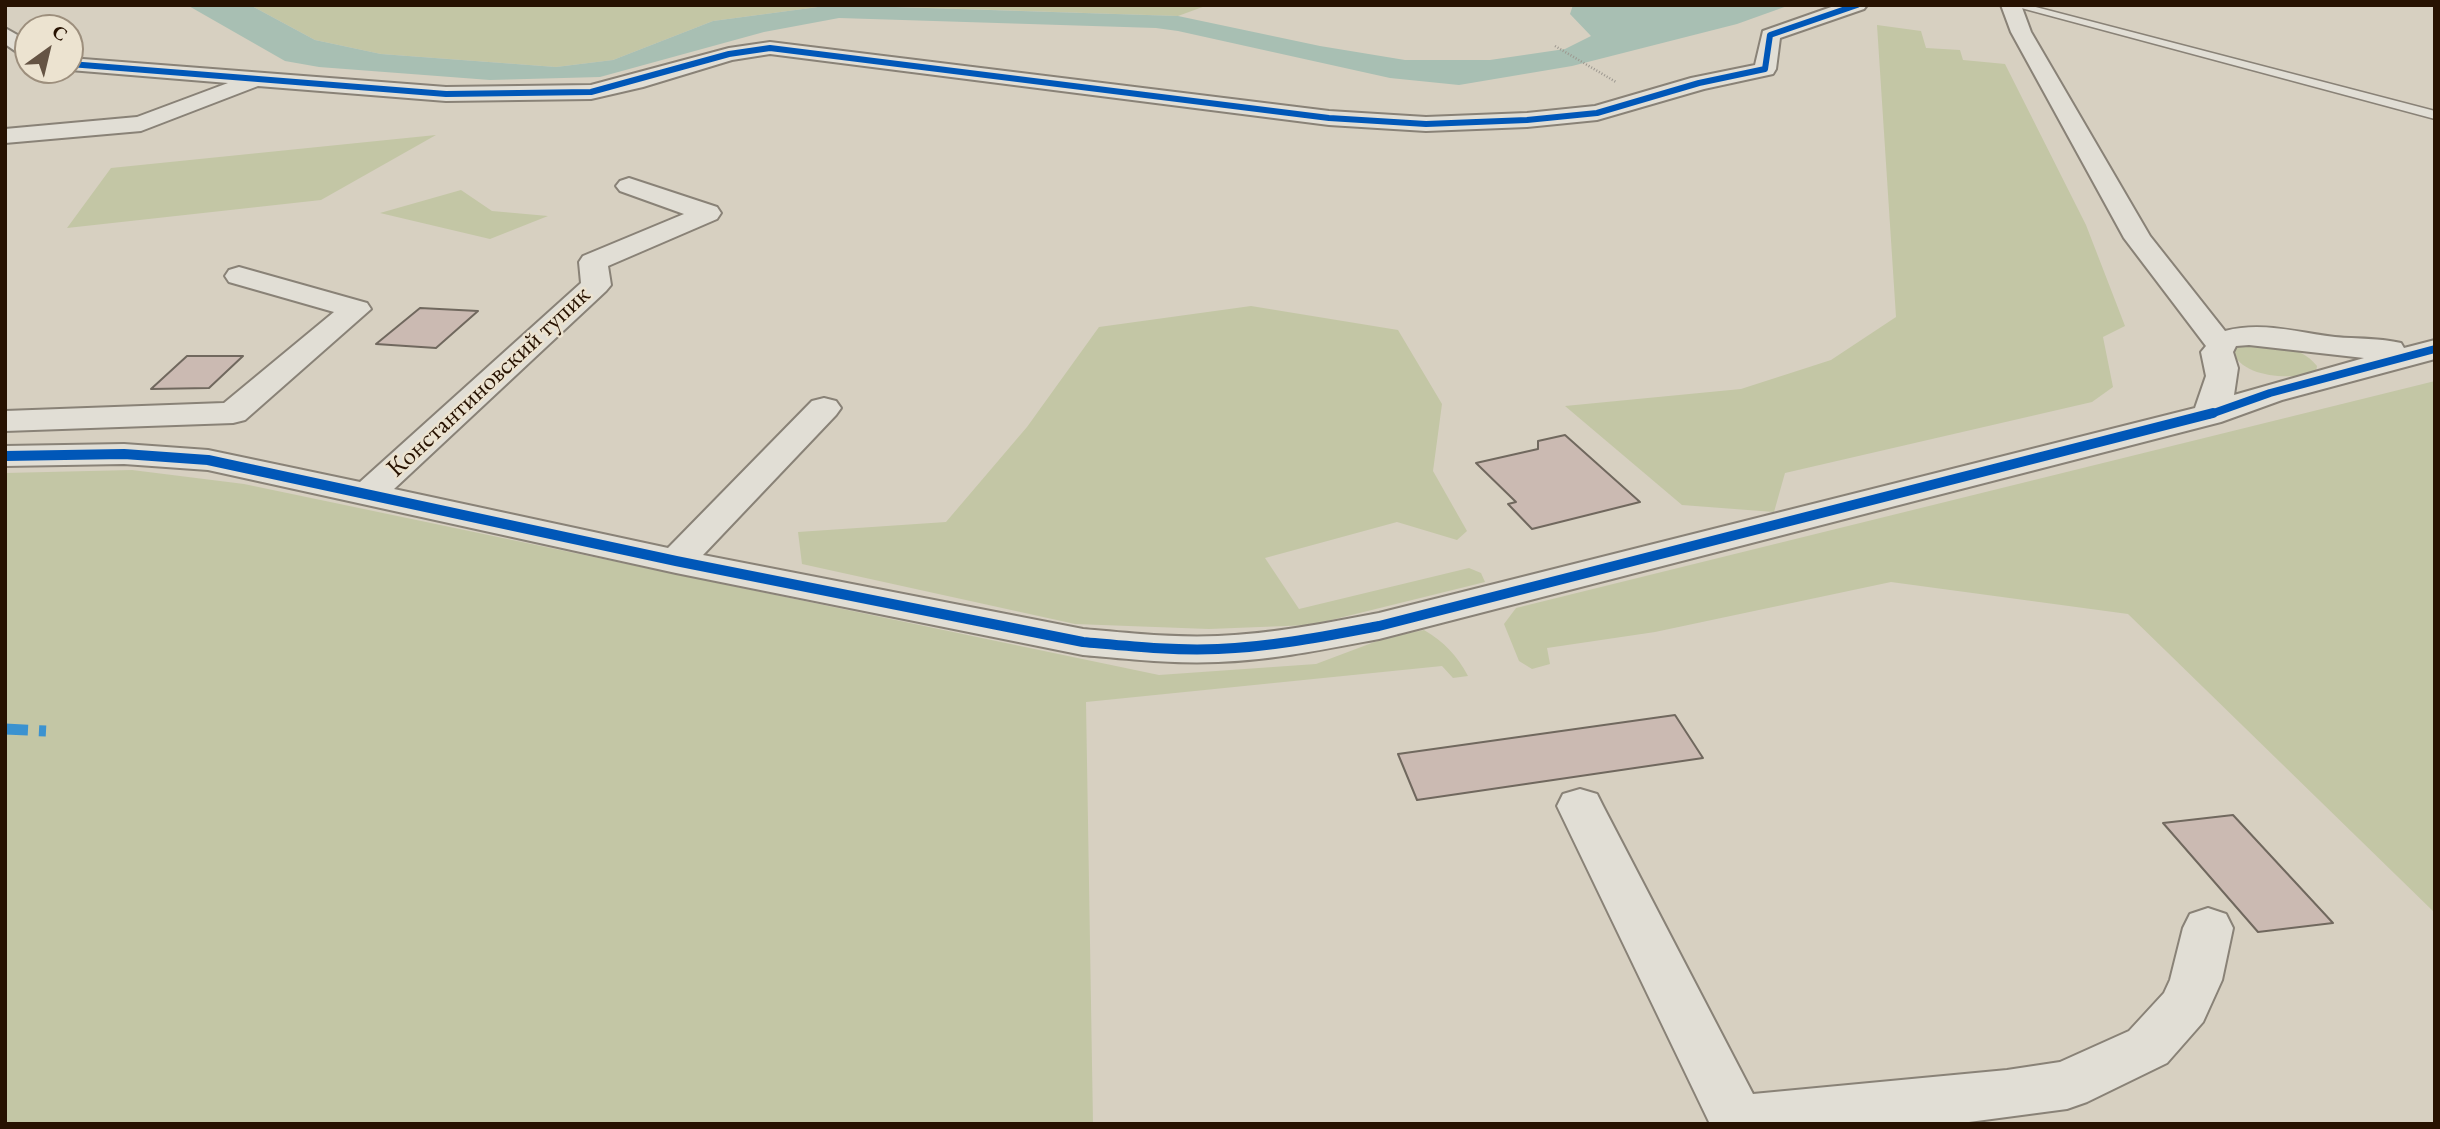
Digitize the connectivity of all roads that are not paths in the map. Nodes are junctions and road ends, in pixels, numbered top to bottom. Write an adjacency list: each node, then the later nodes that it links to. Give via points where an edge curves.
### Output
1 (1857, 5): 4 (street, via 1770,35 1765,69 1597,113 1527,120 1426,124 1329,118 770,48 729,54 591,92 446,94)
2 (2013, 5): 5 (lane); 9 (street, via 2021,32 2138,238)
3 (84, 65): 4 (street)
4 (258, 80): 6 (street, via 141,124)
5 (2435, 115)
6 (5, 136)
7 (629, 186): 18 (street, Константиновский тупик, via 708,213 593,262 596,285)
8 (239, 276): 16 (street, via 356,309 233,413)
9 (2182, 298): 10 (street); 12 (street)
10 (2269, 336): 11 (street, via 2364,349); 12 (street, via 2225,340); 13 (street, via 2321,355 2329,363 2332,371)
11 (2428, 350): 13 (street)
12 (2222, 353): 13 (street, via 2254,376); 15 (street, via 2224,379)
13 (2313, 382): 15 (street)
14 (824, 408): 19 (street)
15 (2209, 415): 19 (street, via 1379,626 1293,642 1218,649 1083,642)
16 (5, 421)
17 (5, 456): 18 (street, via 186,458)
18 (369, 493): 19 (street)
19 (676, 561)
20 (1580, 806): 22 (street)
21 (2208, 928): 22 (street, via 2196,980 2184,1007 2148,1047 2067,1084)
22 (1739, 1122)

